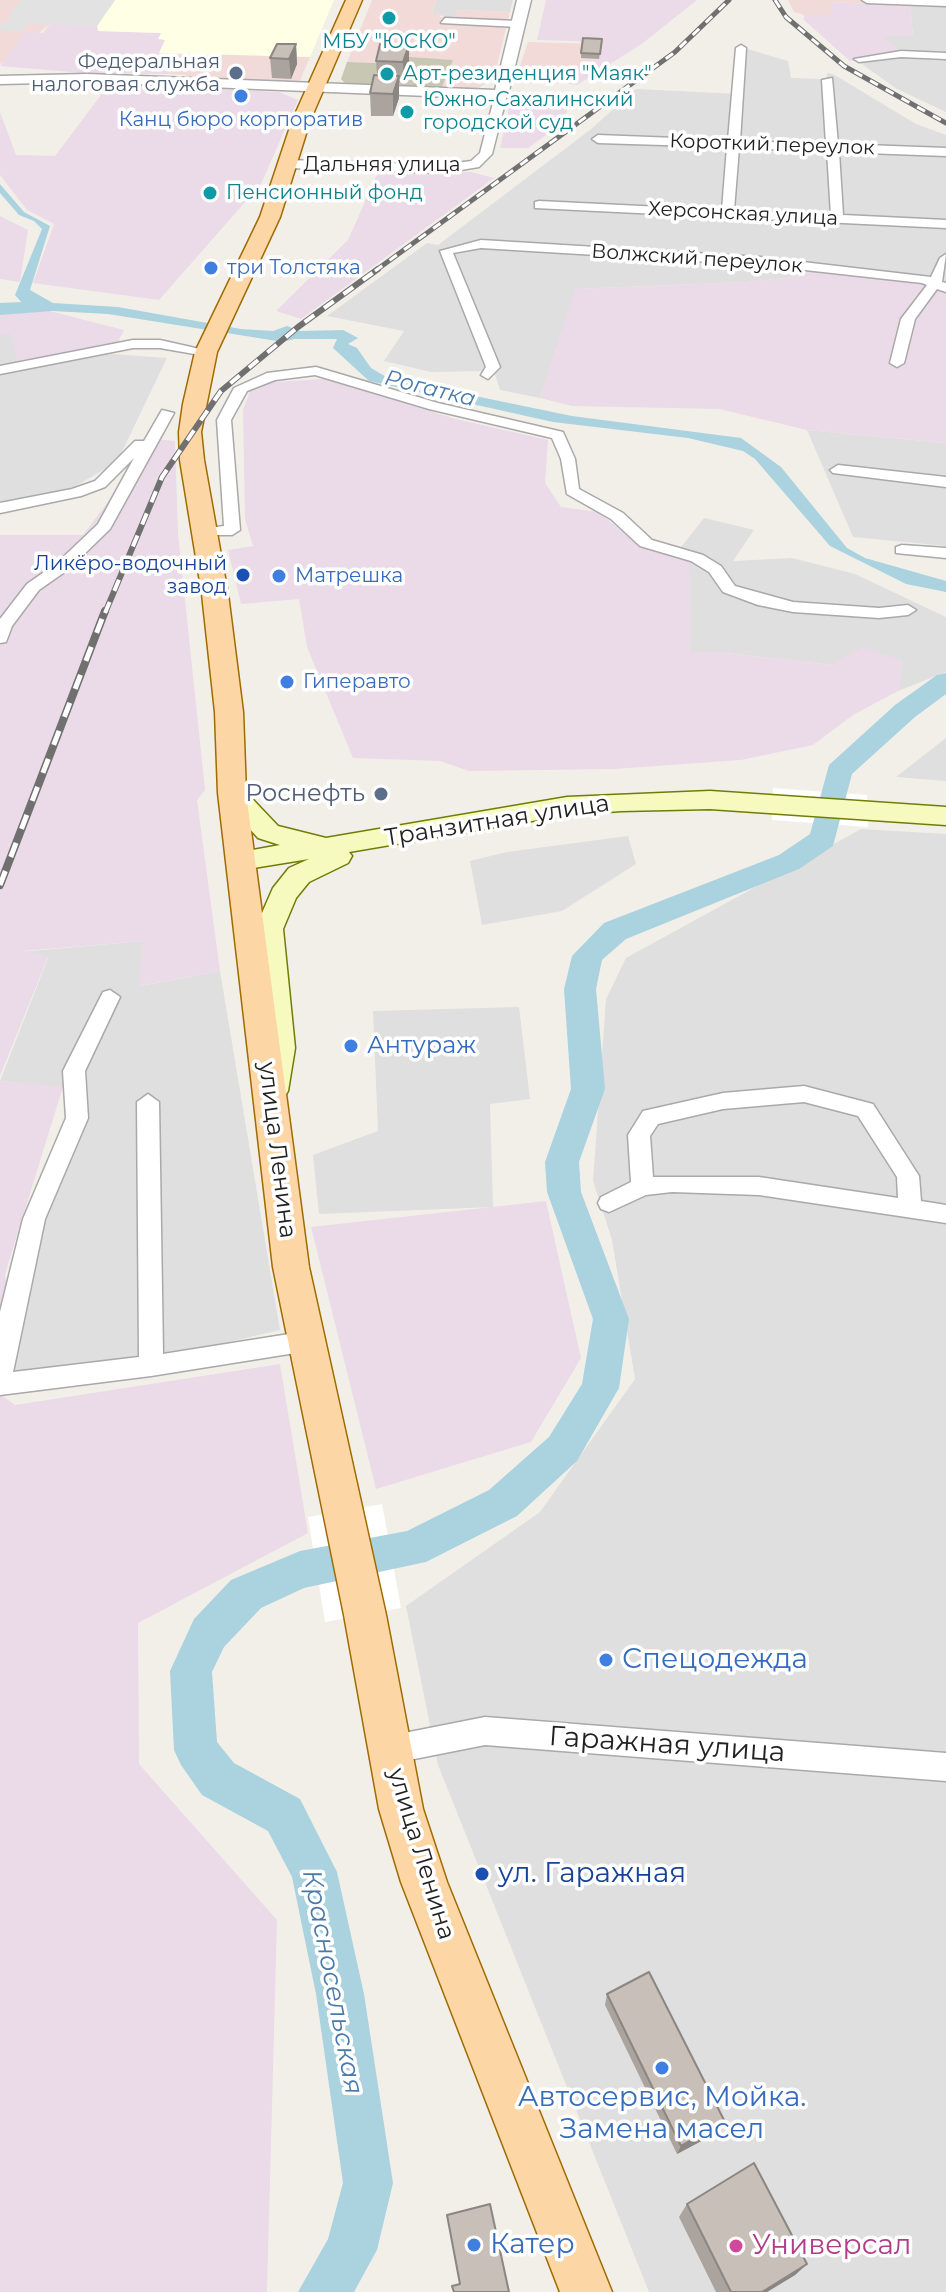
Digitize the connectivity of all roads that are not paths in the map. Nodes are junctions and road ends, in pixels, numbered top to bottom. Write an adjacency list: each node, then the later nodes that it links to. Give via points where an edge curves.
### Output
1 (354, 0): 12 (main road, улица Ленина)
2 (524, 0): 6 (street)
3 (867, 0): 4 (street)
4 (946, 3)
5 (445, 21): 6 (street)
6 (518, 24): 13 (street)
7 (741, 48): 15 (street)
8 (946, 56): 9 (street)
9 (859, 59)
10 (0, 80): 12 (street, via 87,78)
11 (828, 80): 16 (street)
12 (316, 89): 13 (street); 18 (main road, улица Ленина)
13 (501, 95): 18 (street, Дальняя улица, via 486,154 475,164 442,169)
14 (598, 139): 15 (street, Короткий переулок)
15 (733, 142): 16 (street, Короткий переулок); 20 (street)
16 (834, 146): 17 (street, Короткий переулок); 21 (street)
17 (946, 152)
18 (288, 164): 25 (main road, улица Ленина, via 270,217)
19 (539, 205): 20 (street, Херсонская улица)
20 (728, 213): 21 (street, Херсонская улица)
21 (837, 218): 22 (street, Херсонская улица)
22 (946, 224)
23 (946, 258): 24 (street)
24 (941, 286): 26 (street, via 908,319); 28 (street, Волжский переулок, via 925,279 670,255 481,244 446,251 493,367)
25 (208, 348): 27 (street, via 133,344); 29 (main road, улица Ленина)
26 (897, 363)
27 (0, 370)
28 (488, 375)
29 (194, 404): 30 (street); 34 (main road, улица Ленина, via 192,460)
30 (167, 413): 33 (street, via 100,484); 38 (street, via 104,526 33,587)
31 (838, 470): 32 (street)
32 (946, 482)
33 (0, 508)
34 (219, 531): 37 (street, via 224,420 241,388 272,376 316,371 558,435 572,491 617,516 646,543 715,569 729,589 793,607); 39 (main road, улица Ленина)
35 (902, 550): 36 (street)
36 (946, 553)
37 (908, 610)
38 (0, 638)
39 (232, 793): 41 (main road, via 268,832 290,839); 42 (main road, улица Ленина)
40 (946, 816): 41 (main road, Транзитная улица, via 710,800 567,806)
41 (366, 841): 42 (main road, Транзитная улица); 44 (main road, via 299,875 283,895 269,929 280,1048)
42 (241, 861): 44 (main road, улица Ленина)
43 (110, 997): 52 (street, via 74,1071 77,1118 34,1219 1,1358)
44 (271, 1101): 50 (main road, улица Ленина, via 291,1267)
45 (148, 1102): 51 (street)
46 (642, 1187): 47 (street); 48 (street, via 759,1186); 48 (street, via 639,1135 651,1117 723,1101 804,1094 865,1110 908,1176)
47 (609, 1203)
48 (910, 1207): 49 (street)
49 (946, 1214)
50 (308, 1341): 51 (street); 53 (main road, улица Ленина)
51 (151, 1366): 52 (street)
52 (0, 1384)
53 (389, 1750): 54 (street, Гаражная улица, via 485,1731); 55 (main road, улица Ленина, via 424,1882)
54 (946, 1767)
55 (586, 2292)

